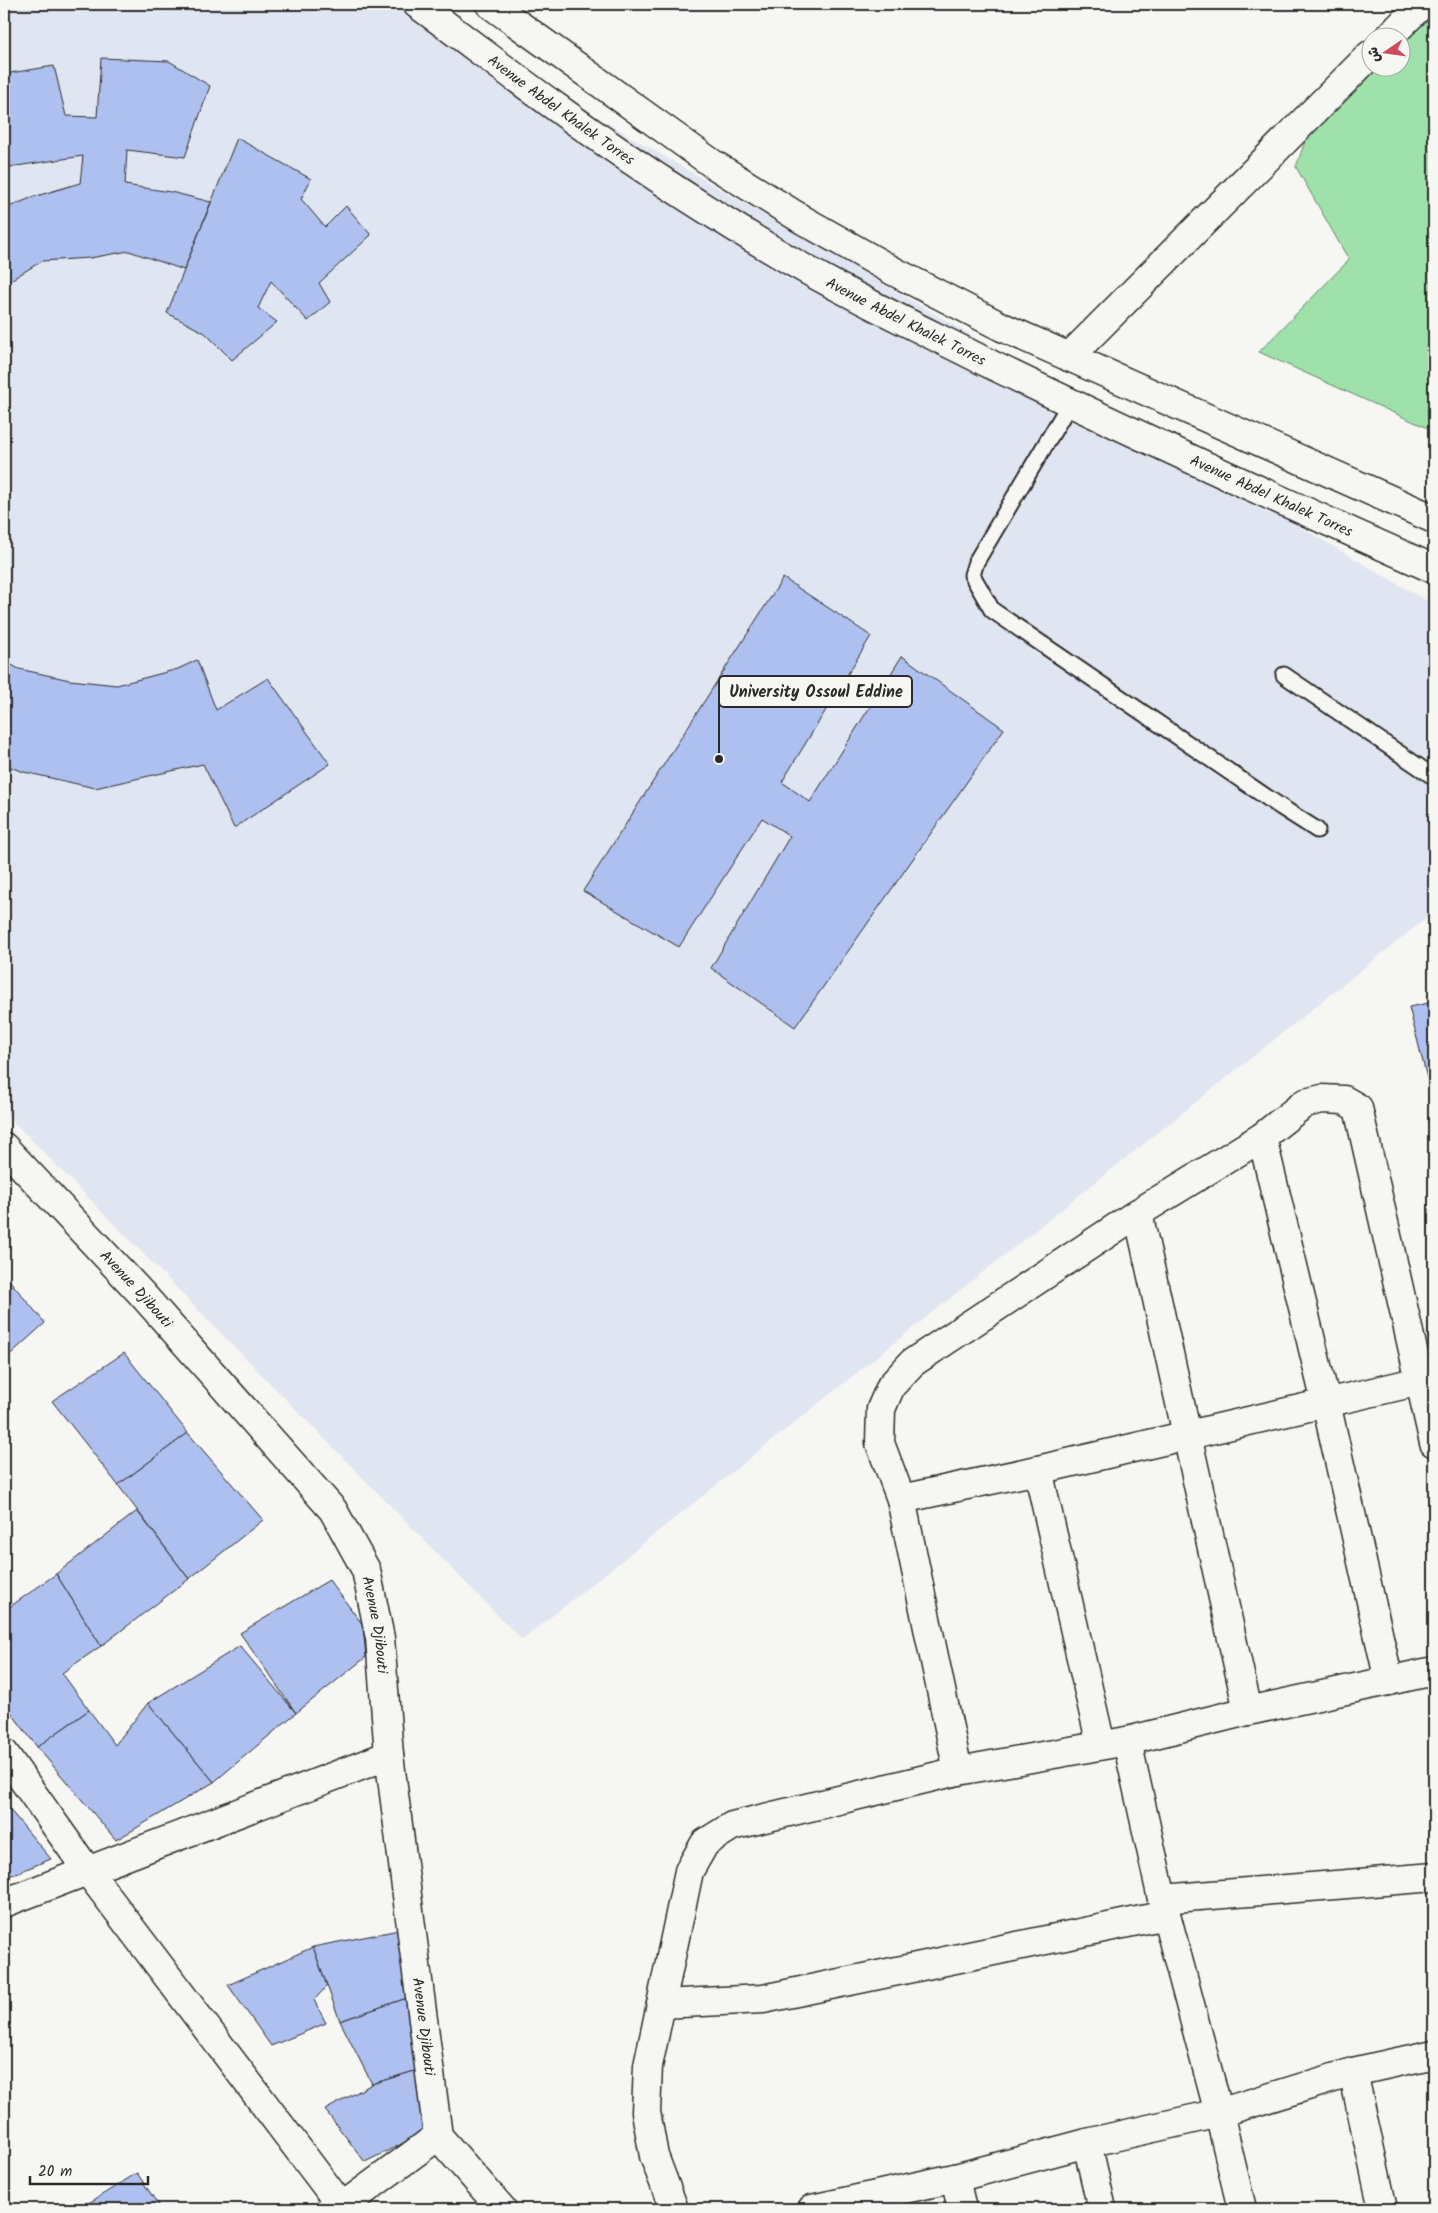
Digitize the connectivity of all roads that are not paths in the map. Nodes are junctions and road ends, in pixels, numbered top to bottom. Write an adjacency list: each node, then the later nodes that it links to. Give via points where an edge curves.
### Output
1 (417, 4): 7 (street, Avenue Abdel Khalek Torres, via 548,102 695,203 861,299)
2 (490, 4): 6 (street, via 713,164 803,220 895,272)
3 (1422, 4): 4 (street)
4 (1398, 28)
5 (1360, 65): 6 (street)
6 (1069, 357): 8 (street)
7 (1070, 403): 9 (street, Avenue Abdel Khalek Torres); 12 (lane, via 976,562 972,575 978,588 992,610 1280,808)
8 (1434, 520)
9 (1434, 568)
10 (1284, 675): 11 (lane)
11 (1434, 777)
12 (1317, 830)
13 (1262, 1137): 15 (street); 16 (street, via 1305,1103 1322,1099 1344,1100 1358,1108); 17 (street)
14 (4, 1147): 27 (street, Avenue Djibouti, via 141,1294 333,1510 366,1570 380,1638)
15 (1138, 1213): 18 (street); 21 (street, via 912,1363 890,1386 880,1409 880,1444)
16 (1420, 1381): 17 (street); 19 (street)
17 (1326, 1403): 18 (street); 23 (street)
18 (1187, 1436): 20 (street); 24 (street)
19 (1434, 1443)
20 (1038, 1470): 21 (street); 25 (street)
21 (901, 1499): 28 (street)
22 (1434, 1672): 23 (street)
23 (1389, 1681): 24 (street)
24 (1248, 1711): 25 (street)
25 (1114, 1743): 28 (street); 32 (street)
26 (4, 1754): 29 (street)
27 (389, 1755): 29 (street); 37 (street, Avenue Djibouti)
28 (958, 1771): 33 (street, via 732,1826 705,1843 689,1871)
29 (86, 1870): 31 (street); 40 (street)
30 (1434, 1877): 32 (street)
31 (4, 1903)
32 (1164, 1907): 33 (street, via 763,1999); 36 (street)
33 (661, 2004): 43 (street, via 648,2066 646,2112 654,2156)
34 (1434, 2054): 35 (street)
35 (1353, 2072): 36 (street); 47 (street)
36 (1219, 2113): 38 (street); 46 (street)
37 (438, 2136): 40 (street); 42 (street)
38 (1087, 2143): 39 (street); 45 (street)
39 (955, 2178): 41 (street); 44 (street)
40 (341, 2208)
41 (819, 2208)
42 (502, 2209)
43 (674, 2209)
44 (962, 2209)
45 (1102, 2209)
46 (1242, 2209)
47 (1383, 2209)

